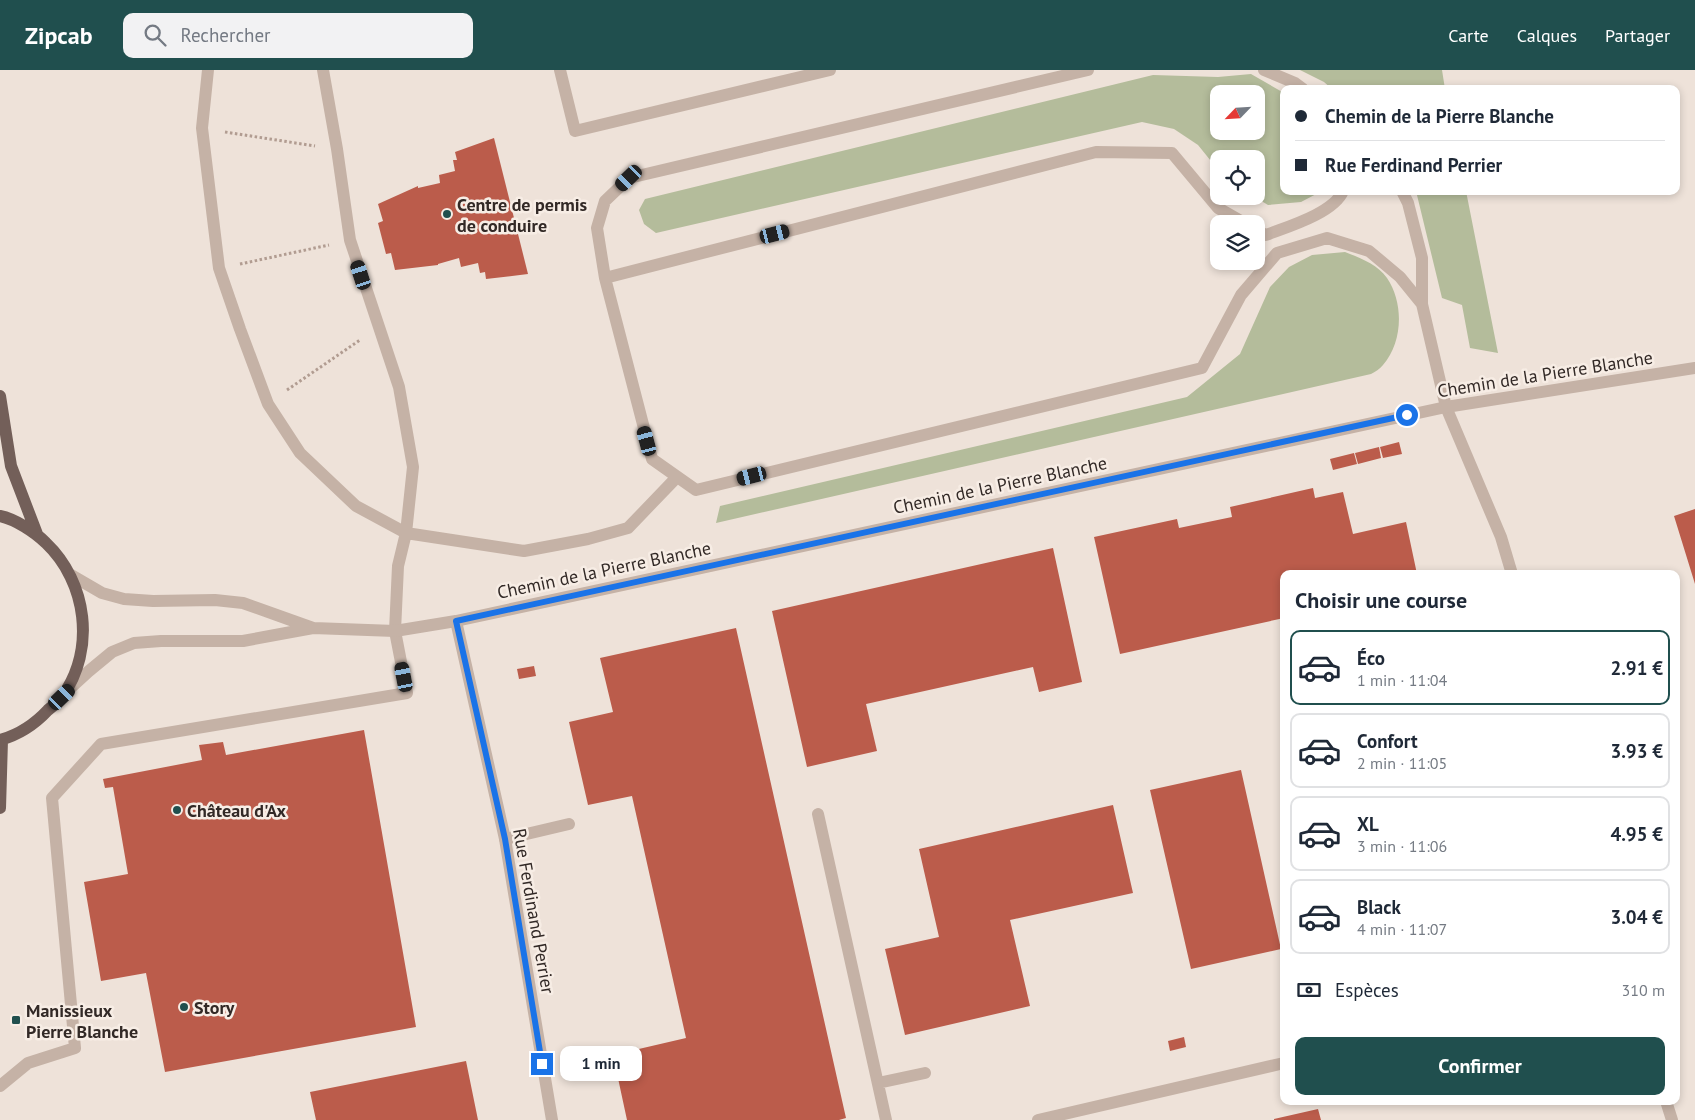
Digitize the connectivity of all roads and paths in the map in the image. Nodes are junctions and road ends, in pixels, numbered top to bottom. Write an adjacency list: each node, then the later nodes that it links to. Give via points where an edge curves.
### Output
1 (208, 70): 8 (street)
2 (323, 70): 9 (street)
3 (560, 70): 4 (street, via 575,131)
4 (830, 70)
5 (1088, 70): 16 (street, via 629,178 605,201 597,228)
6 (1264, 70): 7 (street)
7 (1298, 85)
8 (202, 128): 9 (path); 15 (street)
9 (337, 149): 14 (street)
10 (1341, 195): 13 (street, via 1314,216)
11 (1404, 195): 17 (street, via 1422,258)
12 (1230, 215): 16 (street, via 1218,208 1172,153 1096,152)
13 (1265, 234)
14 (350, 240): 15 (path); 18 (street)
15 (220, 268): 21 (street)
16 (605, 278): 23 (street, via 652,459)
17 (1422, 304): 22 (street); 23 (street, via 1400,277 1369,251 1327,238 1277,254 1241,296 1202,368 696,490)
18 (378, 328): 21 (path); 25 (street, via 399,387 413,467)
19 (1695, 368): 22 (street, Chemin de la Pierre Blanche)
20 (0, 396): 26 (main road, via 11,466)
21 (268, 404): 25 (street, via 300,453 356,506)
22 (1446, 407): 27 (street, via 1501,537); 29 (street, Chemin de la Pierre Blanche)
23 (677, 477): 25 (street, via 628,528 588,539 524,551)
24 (0, 516): 26 (main road)
25 (406, 533): 31 (street, via 398,566)
26 (37, 534): 28 (main road, via 56,552)
27 (1511, 570)
28 (71, 575): 30 (street, Chemin de la Pierre Blanche, via 102,593 124,599 243,603); 32 (main road, via 81,605 84,637 77,668)
29 (456, 621): 31 (street, Chemin de la Pierre Blanche); 37 (street, Rue Ferdinand Perrier)
30 (313, 628): 31 (street, Chemin de la Pierre Blanche); 32 (street, Chemin de la Pierre Blanche, via 243,641 134,643 112,652)
31 (395, 631): 41 (street, via 407,693 101,744 52,798 75,1048 28,1063)
32 (62, 697): 33 (main road, via 35,723)
33 (1, 740): 34 (main road)
34 (0, 808)
35 (818, 814): 40 (street)
36 (569, 824): 37 (street)
37 (505, 839): 43 (street, Rue Ferdinand Perrier)
38 (1280, 1064): 45 (street)
39 (925, 1073): 40 (street)
40 (878, 1083): 44 (street)
41 (0, 1086)
42 (1667, 1105): 46 (street)
43 (552, 1120)
44 (886, 1120)
45 (1038, 1120)
46 (1672, 1120)

